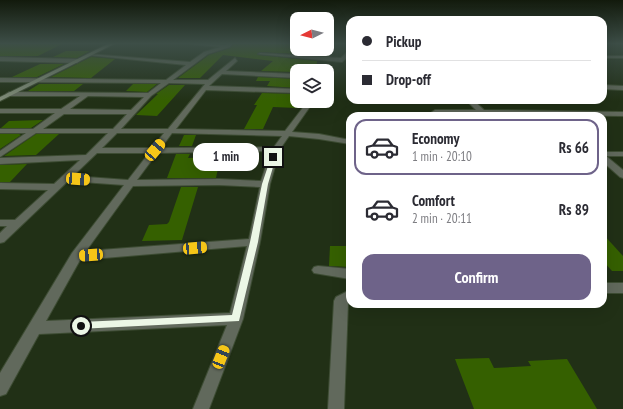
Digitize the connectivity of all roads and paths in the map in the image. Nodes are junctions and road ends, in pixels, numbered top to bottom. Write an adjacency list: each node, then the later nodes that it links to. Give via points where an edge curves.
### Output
1 (76, 62): 9 (main road)
2 (169, 62): 5 (street)
3 (194, 62): 5 (street)
4 (233, 62): 6 (street)
5 (191, 64): 10 (street)
6 (221, 72): 7 (street); 11 (street)
7 (290, 76)
8 (0, 80): 9 (street)
9 (35, 80): 10 (street); 15 (main road)
10 (167, 82): 11 (street); 17 (street)
11 (207, 85): 14 (street); 29 (street)
12 (607, 87): 13 (street)
13 (623, 88)
14 (290, 91)
15 (8, 94): 16 (street); 18 (main road)
16 (86, 95): 17 (street); 22 (street)
17 (149, 95): 23 (street)
18 (0, 99)
19 (473, 104): 25 (street)
20 (306, 108): 32 (street)
21 (0, 111): 22 (street)
22 (64, 112): 23 (street); 31 (street)
23 (133, 112): 28 (street)
24 (435, 112): 25 (street)
25 (482, 112)
26 (607, 114): 27 (street)
27 (623, 114)
28 (116, 130): 29 (street); 31 (street); 36 (street)
29 (171, 130): 32 (street); 35 (street)
30 (0, 131): 31 (street)
31 (33, 131): 39 (street)
32 (287, 133): 33 (street); 34 (street)
33 (346, 141)
34 (276, 149): 35 (street); 46 (street)
35 (155, 150): 36 (street); 45 (street)
36 (95, 151): 40 (street)
37 (607, 154): 38 (street)
38 (623, 154)
39 (0, 155)
40 (87, 158): 41 (street); 44 (street)
41 (0, 161)
42 (607, 161): 43 (street)
43 (623, 175)
44 (65, 178): 45 (street); 48 (street)
45 (131, 183): 46 (street); 53 (street)
46 (265, 184): 52 (street)
47 (0, 186): 48 (street)
48 (56, 187): 50 (street)
49 (0, 223): 50 (street)
50 (16, 223): 51 (street)
51 (0, 239)
52 (254, 242): 53 (street); 59 (street)
53 (76, 256): 60 (street)
54 (318, 270): 55 (street)
55 (346, 274)
56 (607, 288): 57 (street)
57 (623, 288)
58 (346, 298): 63 (street, via 341,301)
59 (236, 319): 60 (street); 62 (street)
60 (35, 328): 61 (street)
61 (0, 388)
62 (201, 409)
63 (336, 409)

